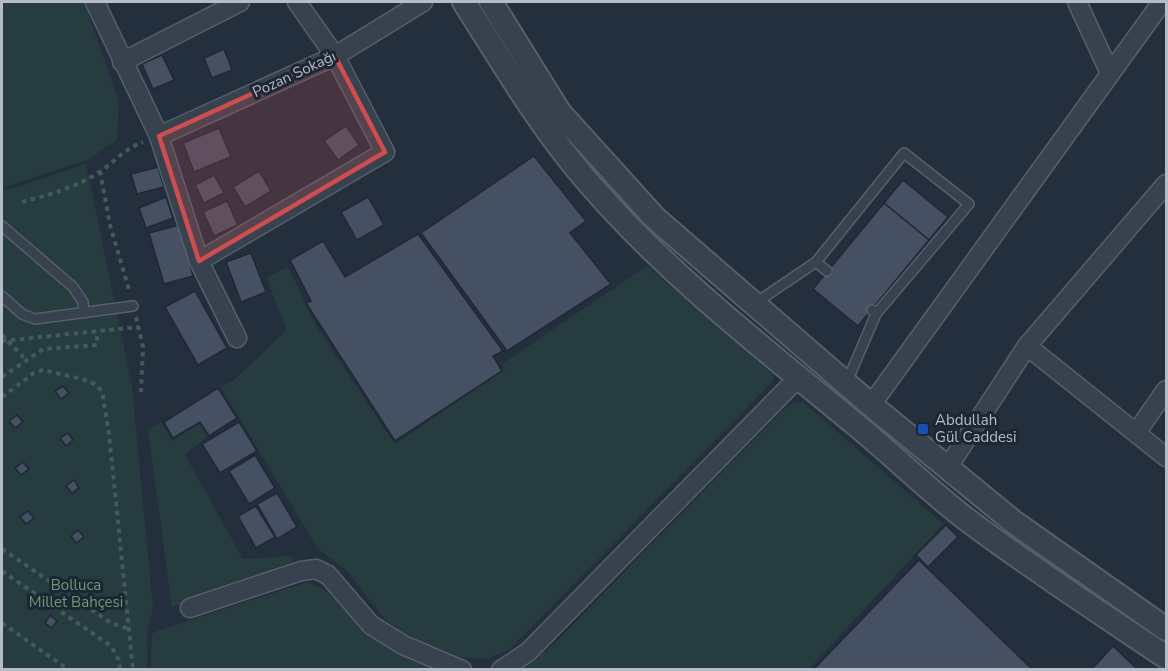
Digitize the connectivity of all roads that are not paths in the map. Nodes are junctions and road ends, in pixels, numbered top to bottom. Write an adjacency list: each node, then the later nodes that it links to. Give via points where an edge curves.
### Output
1 (95, 2): 10 (street)
2 (240, 2): 10 (street)
3 (297, 2): 9 (street)
4 (423, 2): 9 (street, Pozan Sokağı)
5 (464, 2): 24 (street, via 542,125 588,182 639,238)
6 (491, 2): 19 (street, via 560,113 655,218)
7 (1077, 2): 11 (street)
8 (1162, 2): 11 (street)
9 (335, 56): 12 (street, Pozan Sokağı); 15 (street, via 385,152)
10 (122, 62): 12 (street)
11 (1110, 72): 27 (street)
12 (159, 136): 15 (street)
13 (1167, 184): 23 (street)
14 (2, 226): 21 (lane, via 73,288 83,302)
15 (199, 261): 22 (street)
16 (816, 262): 17 (lane); 19 (lane); 25 (lane, via 904,153 969,204 874,312)
17 (827, 271)
18 (2, 296): 21 (lane, via 22,314 35,319)
19 (754, 304): 25 (street)
20 (133, 306): 21 (lane)
21 (84, 313)
22 (237, 338)
23 (1027, 346): 29 (street); 31 (street)
24 (797, 379): 28 (street); 36 (street, via 528,652)
25 (846, 384): 27 (street)
26 (1167, 390): 29 (street)
27 (871, 405): 28 (street); 31 (street)
28 (856, 424): 34 (street, via 965,518)
29 (1136, 433): 30 (street)
30 (1167, 457)
31 (948, 467): 33 (street, via 1015,523)
32 (190, 608): 35 (street, via 316,569 328,575 371,625 403,645)
33 (1167, 629)
34 (1167, 657)
35 (462, 669)
36 (501, 669)

